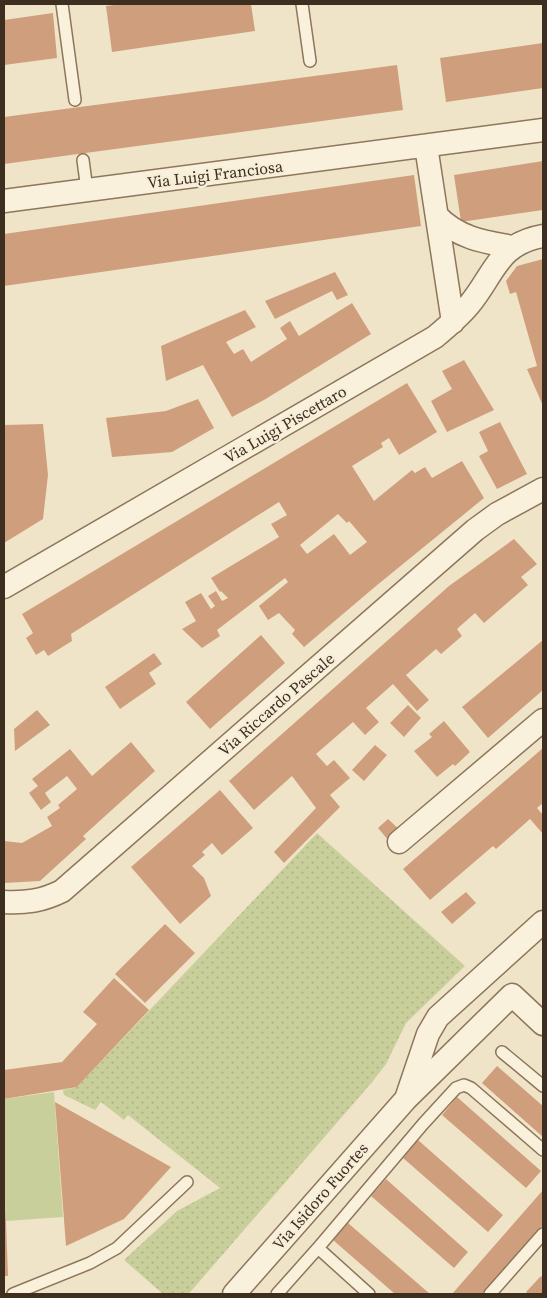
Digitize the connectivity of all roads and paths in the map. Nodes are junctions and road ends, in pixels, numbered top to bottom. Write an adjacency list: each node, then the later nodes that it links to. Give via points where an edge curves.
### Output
1 (62, 4): 4 (lane)
2 (302, 4): 3 (lane)
3 (310, 61)
4 (75, 100)
5 (543, 130): 6 (street, Via Luigi Franciosa)
6 (426, 146): 8 (street, Via Luigi Franciosa); 10 (street)
7 (83, 160): 8 (lane)
8 (87, 190): 9 (street, Via Luigi Franciosa)
9 (4, 202)
10 (437, 216): 12 (street, via 446,226 472,239); 13 (street)
11 (543, 236): 12 (street, Via Luigi Piscettaro, via 527,239)
12 (513, 247): 13 (street, Via Luigi Piscettaro, via 499,260)
13 (454, 322): 15 (street, Via Luigi Piscettaro, via 435,337)
14 (543, 488): 18 (street, Via Riccardo Pascale, via 475,530 62,891 38,901)
15 (4, 587)
16 (543, 720): 17 (street)
17 (399, 842)
18 (4, 902)
19 (543, 922): 23 (street, Via Isidoro Fuortes, via 438,1017 428,1034)
20 (543, 1024): 23 (street, Via Isidoro Fuortes, via 512,995)
21 (502, 1052): 22 (lane)
22 (543, 1086)
23 (406, 1099): 30 (street, Via Isidoro Fuortes)
24 (543, 1150): 27 (lane, via 471,1088 464,1085 456,1088)
25 (187, 1182): 29 (lane, via 117,1248 90,1263)
26 (543, 1234): 32 (lane)
27 (318, 1248): 28 (lane); 31 (lane)
28 (280, 1293)
29 (13, 1294)
30 (234, 1294)
31 (369, 1294)
32 (490, 1294)

